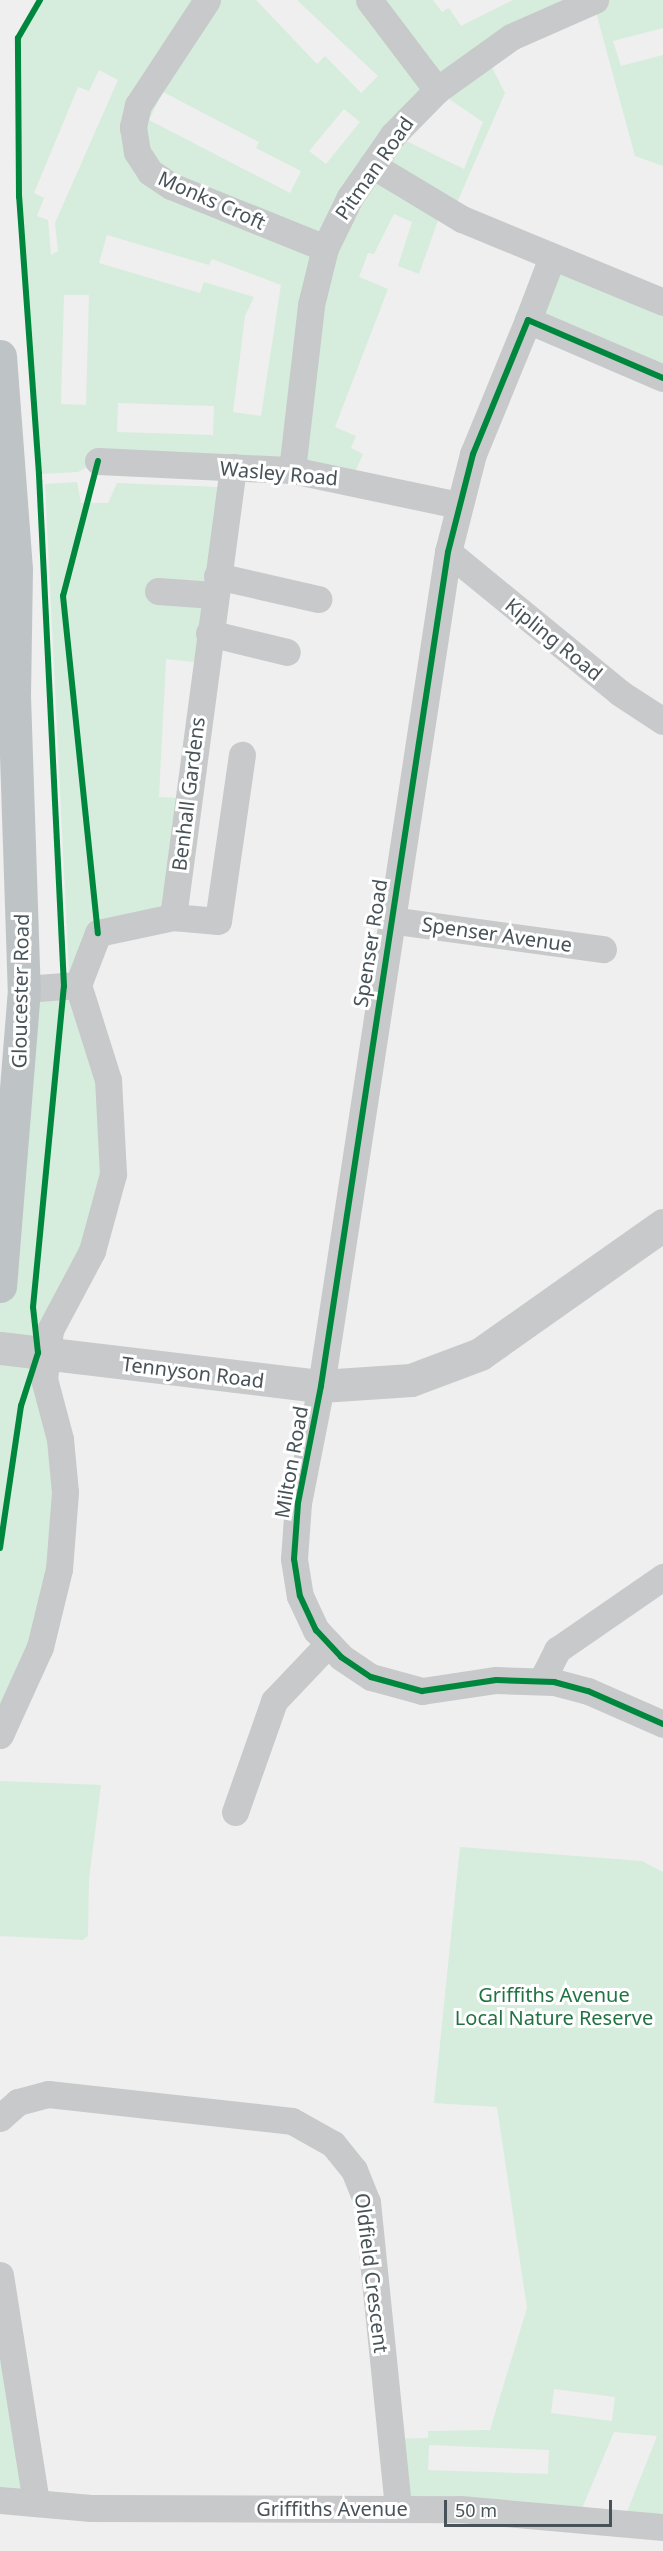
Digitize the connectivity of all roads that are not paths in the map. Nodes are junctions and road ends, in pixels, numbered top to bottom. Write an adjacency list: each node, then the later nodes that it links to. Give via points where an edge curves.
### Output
1 (207, 0): 6 (street, Monks Croft, via 138,105 132,127 137,152 150,172 171,186)
2 (369, 0): 4 (street)
3 (595, 0): 4 (street, Pitman Road, via 511,37)
4 (437, 90): 5 (street, Pitman Road)
5 (372, 165): 6 (street, Pitman Road); 7 (street, via 452,214)
6 (325, 248): 14 (street, Pitman Road, via 311,305)
7 (552, 258): 8 (street); 9 (street, Spenser Road)
8 (663, 302)
9 (528, 320): 11 (street); 15 (street, Spenser Road)
10 (0, 356): 23 (highway, Gloucester Road, via 16,569)
11 (663, 378)
12 (98, 461): 13 (street, Wasley Road)
13 (232, 467): 14 (street, Wasley Road); 17 (street, Benhall Gardens)
14 (292, 470): 15 (street, Wasley Road)
15 (458, 505): 16 (street, Spenser Road)
16 (448, 552): 24 (street, Kipling Road, via 620,693); 27 (street, Spenser Road)
17 (215, 585): 18 (street); 19 (street); 20 (street, Benhall Gardens)
18 (158, 591)
19 (318, 599)
20 (209, 633): 22 (street); 26 (street, Benhall Gardens)
21 (0, 635): 23 (highway, Gloucester Road)
22 (287, 652)
23 (14, 695): 30 (highway, Gloucester Road)
24 (663, 721)
25 (242, 755): 26 (street, via 218,921)
26 (173, 917): 29 (street, via 98,933)
27 (390, 920): 28 (street, Spenser Avenue); 35 (street, Spenser Road)
28 (603, 949)
29 (78, 985): 30 (street); 34 (street, via 108,1080 113,1174 101,1226 58,1309)
30 (24, 989): 32 (highway, Gloucester Road)
31 (663, 1225): 35 (street, Tennyson Road, via 461,1365 385,1385)
32 (0, 1286)
33 (0, 1348): 34 (street, Tennyson Road)
34 (46, 1355): 35 (street, Tennyson Road); 40 (street, via 44,1379 63,1466 60,1559 40,1647)
35 (321, 1386): 37 (street, Milton Road, via 298,1503 294,1559 300,1596)
36 (663, 1577): 38 (street, via 557,1650)
37 (328, 1644): 38 (street, Milton Road, via 355,1668 405,1689 440,1691 496,1680); 41 (street, via 274,1701)
38 (542, 1680): 39 (street, Milton Road, via 588,1690)
39 (663, 1724)
40 (0, 1735)
41 (235, 1812)
42 (3, 2107): 46 (street, Oldfield Crescent, via 48,2094 292,2121 321,2134 345,2156 367,2202)
43 (0, 2275): 45 (street)
44 (0, 2500): 45 (street, Griffiths Avenue)
45 (36, 2503): 46 (street, Griffiths Avenue, via 91,2508)
46 (398, 2507): 47 (street, Griffiths Avenue)
47 (663, 2527)

